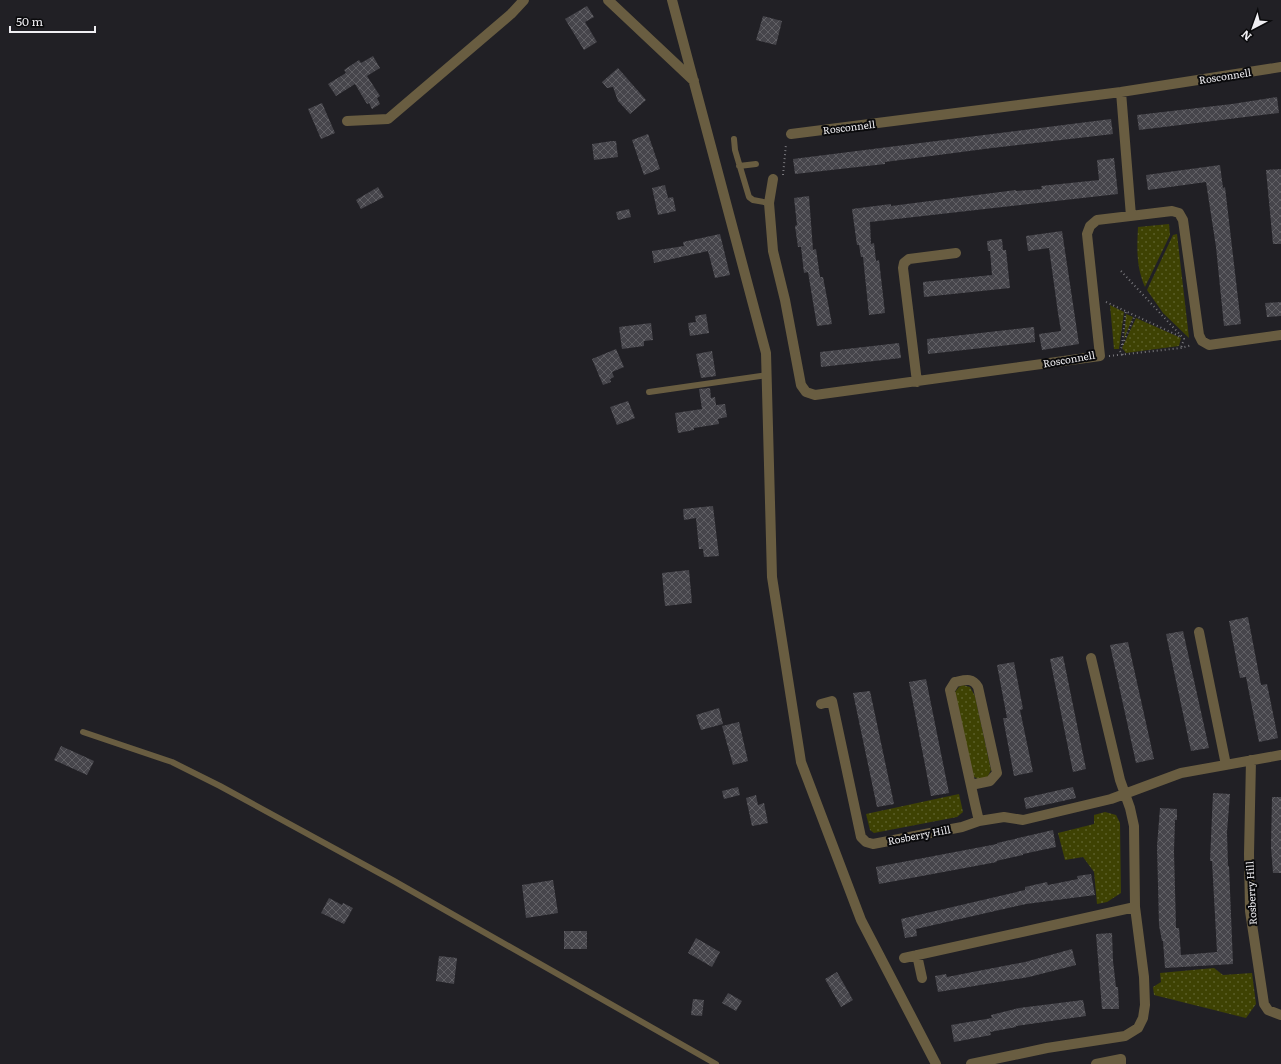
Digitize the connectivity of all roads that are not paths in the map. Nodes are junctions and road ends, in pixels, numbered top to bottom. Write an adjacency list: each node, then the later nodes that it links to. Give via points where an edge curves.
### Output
1 (524, 0): 7 (street, via 388,119)
2 (608, 0): 5 (street)
3 (672, 0): 5 (street)
4 (1281, 67): 6 (street, Rosconnell)
5 (694, 81): 17 (street, via 766,353)
6 (1121, 92): 8 (street, Rosconnell); 14 (street)
7 (347, 121)
8 (791, 134)
9 (734, 139): 11 (lane)
10 (756, 164): 11 (lane)
11 (740, 166): 13 (lane, via 749,197)
12 (773, 179): 13 (street, Rosconnell)
13 (769, 203): 18 (street, Rosconnell, via 773,251 801,385 806,392 814,395)
14 (1131, 216): 16 (street, Rosconnell, via 1172,211 1179,213 1183,220 1199,335 1202,341 1209,345); 18 (street, Rosconnell, via 1097,220 1090,226 1087,234 1100,356)
15 (956, 253): 18 (street, via 909,259 902,268)
16 (1281, 335)
17 (767, 374): 19 (lane); 36 (street, via 772,577 801,762 861,920)
18 (917, 382)
19 (649, 392)
20 (1199, 632): 26 (street)
21 (1091, 658): 28 (street)
22 (821, 704): 29 (street, Rosberry Hill, via 832,701 861,837 866,842 873,844 962,827)
23 (82, 732): 35 (lane, via 172,762 220,786 394,881)
24 (1281, 755): 25 (street, Rosberry Hill)
25 (1251, 760): 26 (street, Rosberry Hill); 34 (street, Rosberry Hill, via 1249,856 1252,932 1264,1004 1268,1010)
26 (1226, 765): 28 (street, Rosberry Hill, via 1181,773)
27 (971, 785): 27 (street, via 950,690 955,682 969,680 975,682 978,687 996,773 990,781); 29 (street)
28 (1125, 794): 29 (street, Rosberry Hill, via 1023,820 1004,817); 30 (street, via 1134,826)
29 (979, 821)
30 (1135, 907): 31 (street); 37 (street, via 1145,1005 1138,1028 1125,1036 1047,1048)
31 (917, 955): 32 (street); 33 (street)
32 (904, 958)
33 (922, 978)
34 (1281, 1015)
35 (716, 1064)
36 (936, 1064)
37 (971, 1064)
38 (1096, 1064): 39 (street, via 1121,1059)
39 (1121, 1064)

